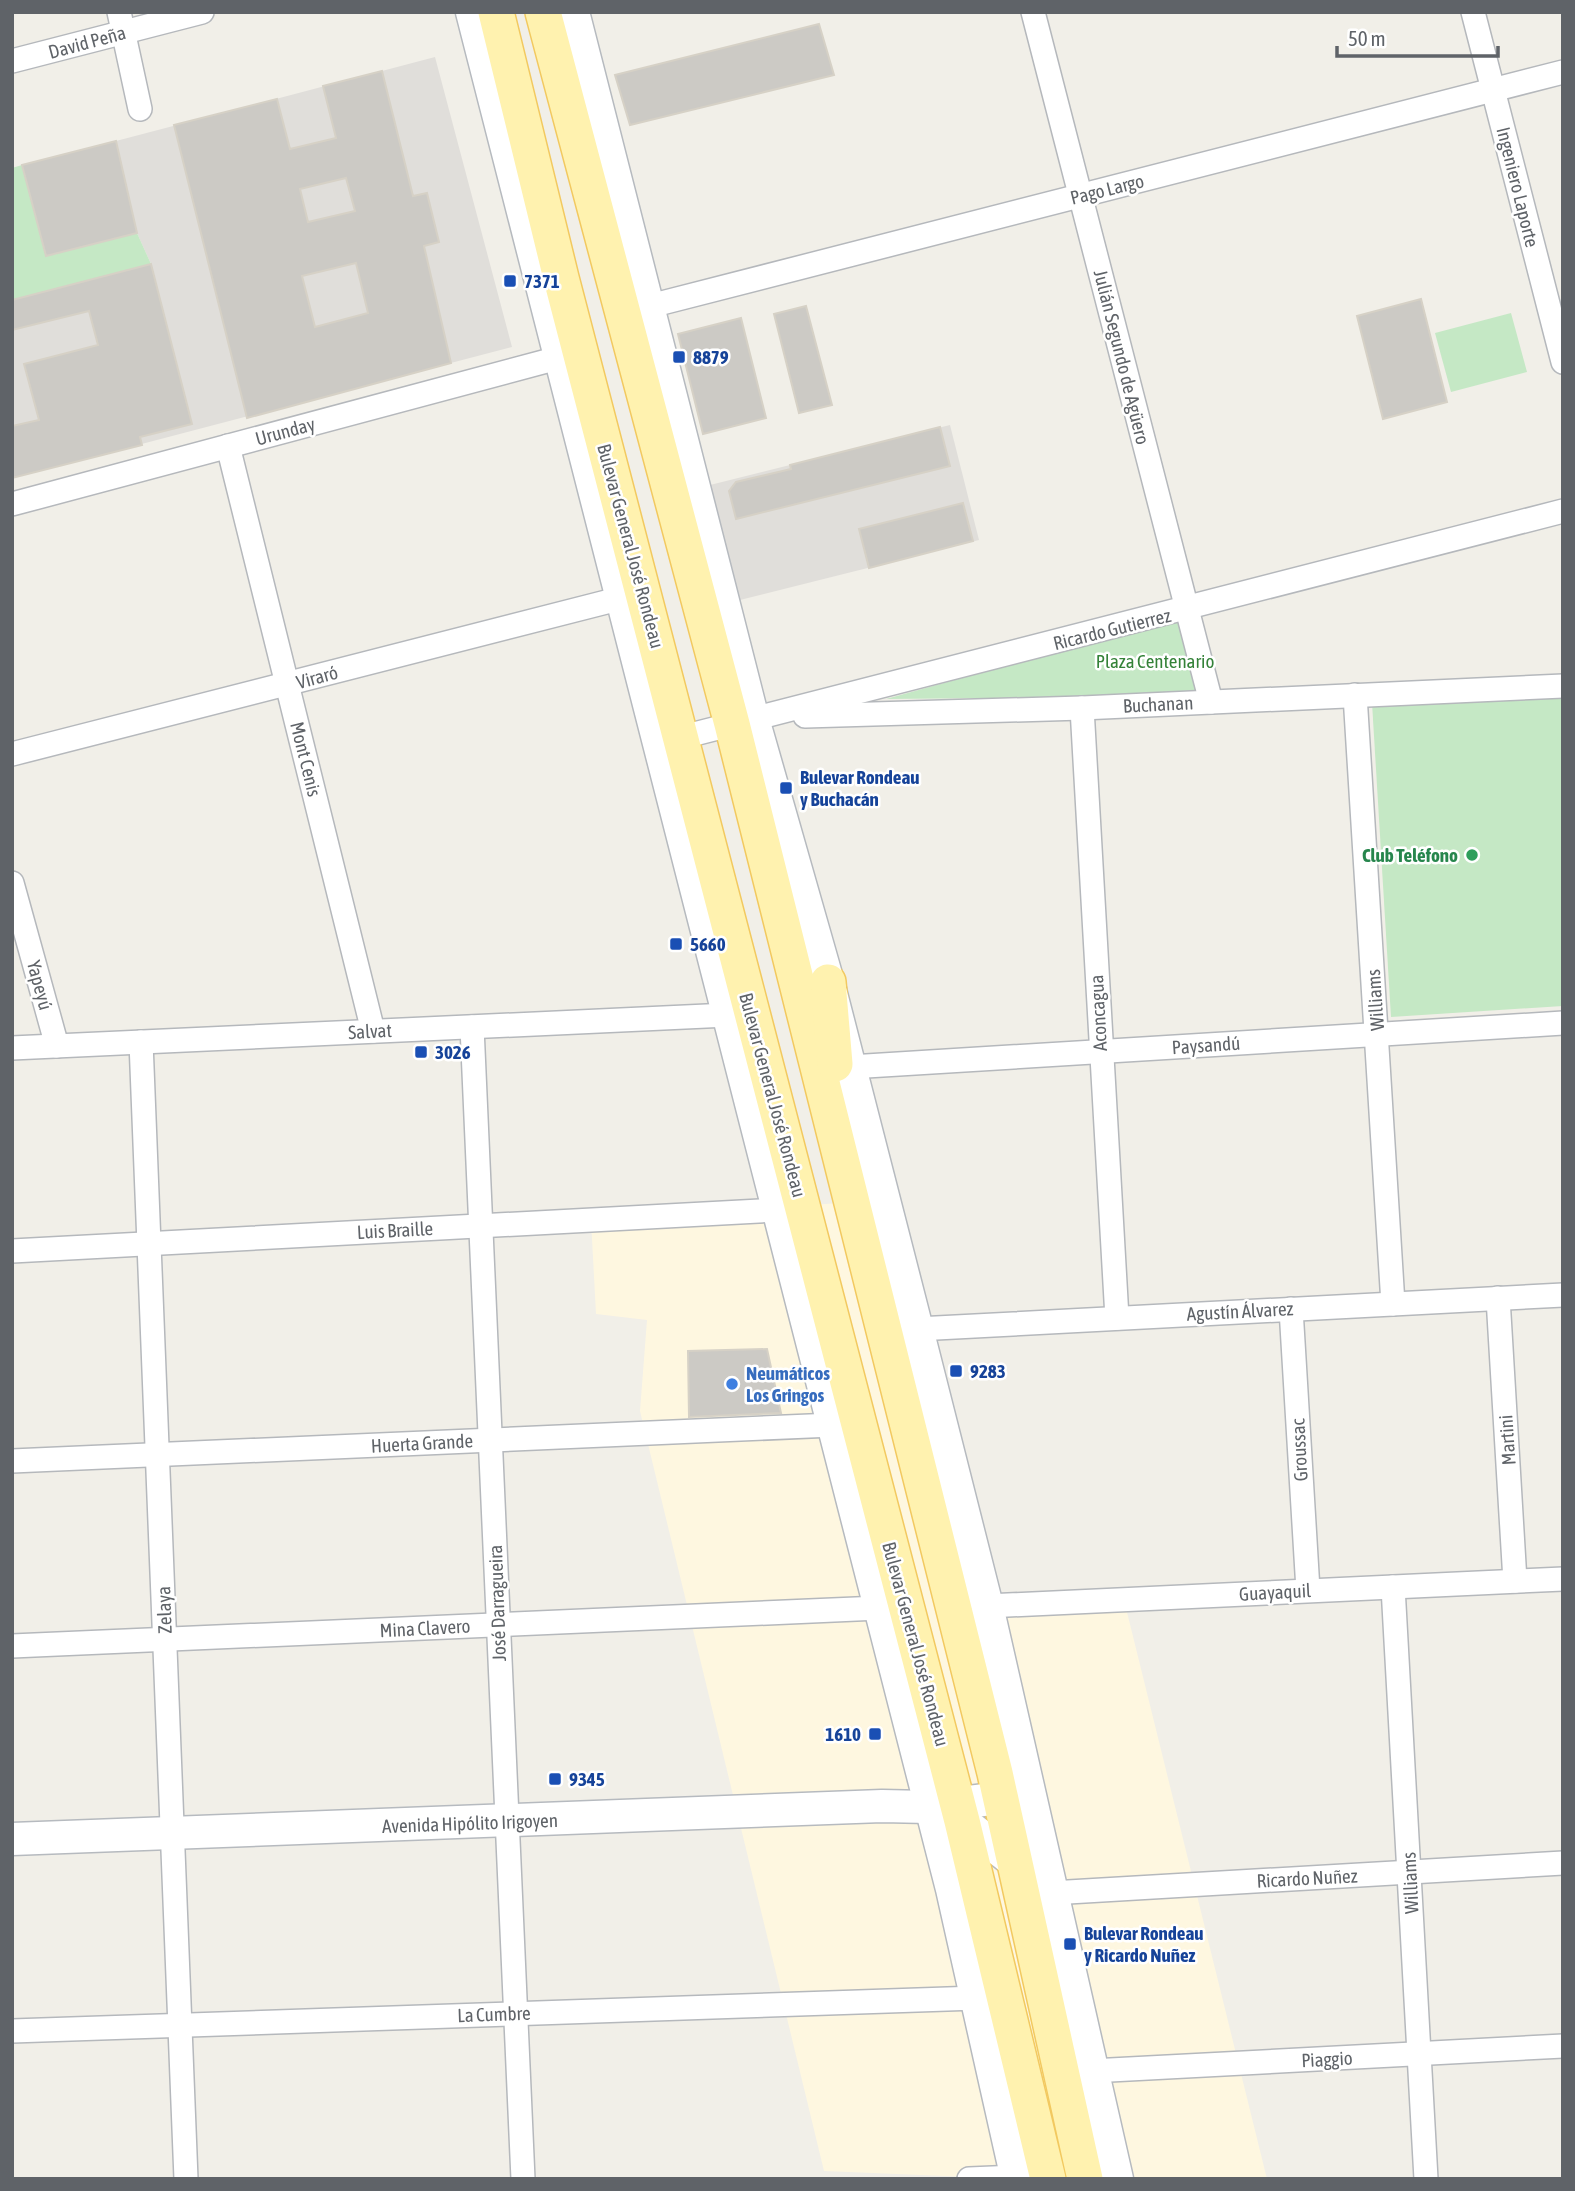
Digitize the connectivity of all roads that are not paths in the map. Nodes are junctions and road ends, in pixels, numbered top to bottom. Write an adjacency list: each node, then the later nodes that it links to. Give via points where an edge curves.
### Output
1 (202, 12): 8 (street, David Peña)
2 (472, 12): 16 (main road, Bulevar General José Rondeau)
3 (496, 12): 14 (main road, Bulevar General José Rondeau)
4 (543, 12): 30 (main road)
5 (573, 12): 15 (main road)
6 (1033, 12): 13 (street, Julián Segundo de Agüero)
7 (1473, 12): 11 (street, Ingeniero Laporte)
8 (122, 22): 9 (street, David Peña); 12 (street)
9 (12, 61)
10 (1563, 72): 11 (street, Pago Largo)
11 (1493, 90): 13 (street, Pago Largo); 17 (street, Ingeniero Laporte)
12 (140, 109)
13 (1080, 196): 15 (street, Pago Largo); 23 (street, Julián Segundo de Agüero)
14 (561, 278): 18 (main road); 31 (main road, Bulevar General José Rondeau)
15 (650, 306): 30 (main road)
16 (558, 358): 18 (main road, Bulevar General José Rondeau); 19 (street, Urunday)
17 (1563, 362)
18 (581, 440): 22 (main road, Bulevar General José Rondeau)
19 (228, 446): 20 (street, Urunday); 24 (street, Mont Cenis)
20 (12, 504)
21 (1563, 511): 23 (street, Ricardo Gutierrez)
22 (622, 598): 24 (street, Viraró); 31 (main road, Bulevar General José Rondeau)
23 (1187, 610): 27 (street, Julián Segundo de Agüero); 28 (street, Ricardo Gutierrez)
24 (288, 685): 32 (street, Viraró); 38 (street, Mont Cenis)
25 (1563, 686): 26 (street, Buchanan)
26 (1355, 695): 27 (street, Buchanan); 39 (street, Williams)
27 (1211, 702): 29 (street, Buchanan)
28 (845, 705): 29 (street, Buchanan); 30 (street, Ricardo Gutierrez)
29 (1082, 708): 43 (street, Aconcagua)
30 (743, 721): 31 (street, Ricardo Gutierrez); 34 (main road); 45 (main road)
31 (670, 740): 35 (main road, Bulevar General José Rondeau); 59 (main road, Bulevar General José Rondeau)
32 (12, 754)
33 (12, 883): 41 (street, Yapeyú)
34 (828, 982): 44 (main road); 45 (main road)
35 (728, 1015): 37 (street, Salvat); 46 (main road, Bulevar General José Rondeau)
36 (1563, 1023): 39 (street, Paysandú)
37 (472, 1027): 38 (street, Salvat); 47 (street, José Darragueira)
38 (373, 1031): 40 (street, Salvat)
39 (1377, 1035): 43 (street, Paysandú); 52 (street, Williams)
40 (141, 1042): 41 (street, Salvat); 48 (street, Zelaya)
41 (57, 1046): 42 (street, Salvat)
42 (12, 1048)
43 (1100, 1052): 44 (street, Paysandú); 54 (street, Aconcagua)
44 (850, 1067): 55 (main road)
45 (846, 1179): 71 (main road)
46 (777, 1210): 47 (street, Luis Braille); 56 (main road, Bulevar General José Rondeau)
47 (480, 1226): 48 (street, Luis Braille); 57 (street, José Darragueira)
48 (149, 1244): 49 (street, Luis Braille); 58 (street, Zelaya)
49 (12, 1251)
50 (1563, 1295): 51 (street, Agustín Álvarez)
51 (1498, 1298): 52 (street, Agustín Álvarez); 63 (street, Martini)
52 (1393, 1304): 53 (street, Agustín Álvarez)
53 (1291, 1309): 54 (street, Agustín Álvarez); 65 (street, Groussac)
54 (1117, 1318): 55 (street, Agustín Álvarez)
55 (917, 1329): 66 (main road)
56 (833, 1425): 57 (street, Huerta Grande); 61 (main road, Bulevar General José Rondeau)
57 (490, 1440): 58 (street, Huerta Grande); 68 (street, José Darragueira)
58 (157, 1455): 60 (street, Huerta Grande); 69 (street, Zelaya)
59 (866, 1455): 61 (main road); 72 (main road, Bulevar General José Rondeau)
60 (12, 1461)
61 (860, 1531): 67 (main road, Bulevar General José Rondeau)
62 (1563, 1579): 63 (street, Guayaquil)
63 (1515, 1581): 64 (street, Guayaquil)
64 (1393, 1587): 65 (street, Guayaquil); 78 (street, Williams)
65 (1308, 1590): 66 (street, Guayaquil)
66 (987, 1606): 71 (main road)
67 (879, 1608): 68 (street, Mina Clavero); 72 (main road, Bulevar General José Rondeau)
68 (498, 1624): 69 (street, Mina Clavero); 73 (street, José Darragueira)
69 (165, 1639): 70 (street, Mina Clavero); 74 (street, Zelaya)
70 (12, 1646)
71 (1014, 1796): 72 (main road, Avenida Hipólito Irigoyen); 76 (main road); 79 (main road)
72 (949, 1810): 73 (main road, Avenida Hipólito Irigoyen, via 882,1806); 76 (main road); 80 (main road, Bulevar General José Rondeau)
73 (506, 1822): 74 (main road, Avenida Hipólito Irigoyen); 82 (street, José Darragueira)
74 (172, 1833): 75 (main road, Avenida Hipólito Irigoyen); 83 (street, Zelaya)
75 (12, 1839)
76 (1012, 1859): 79 (main road)
77 (1563, 1863): 78 (street, Ricardo Nuñez)
78 (1409, 1872): 79 (street, Ricardo Nuñez); 86 (street, Williams)
79 (1036, 1896): 80 (main road); 87 (main road); 92 (main road)
80 (971, 1915): 81 (main road, Bulevar General José Rondeau); 88 (main road, Bulevar General José Rondeau)
81 (976, 1998): 82 (street, La Cumbre); 88 (main road, Bulevar General José Rondeau)
82 (515, 2014): 83 (street, La Cumbre); 90 (street, José Darragueira)
83 (180, 2025): 84 (street, La Cumbre); 89 (street, Zelaya)
84 (12, 2031)
85 (1563, 2046): 86 (street, Piaggio)
86 (1419, 2054): 87 (street, Piaggio); 94 (street, Williams)
87 (1091, 2071): 93 (main road)
88 (1027, 2178): 91 (street)
89 (186, 2179)
90 (523, 2179)
91 (969, 2179)
92 (1086, 2179)
93 (1117, 2179)
94 (1426, 2179)

